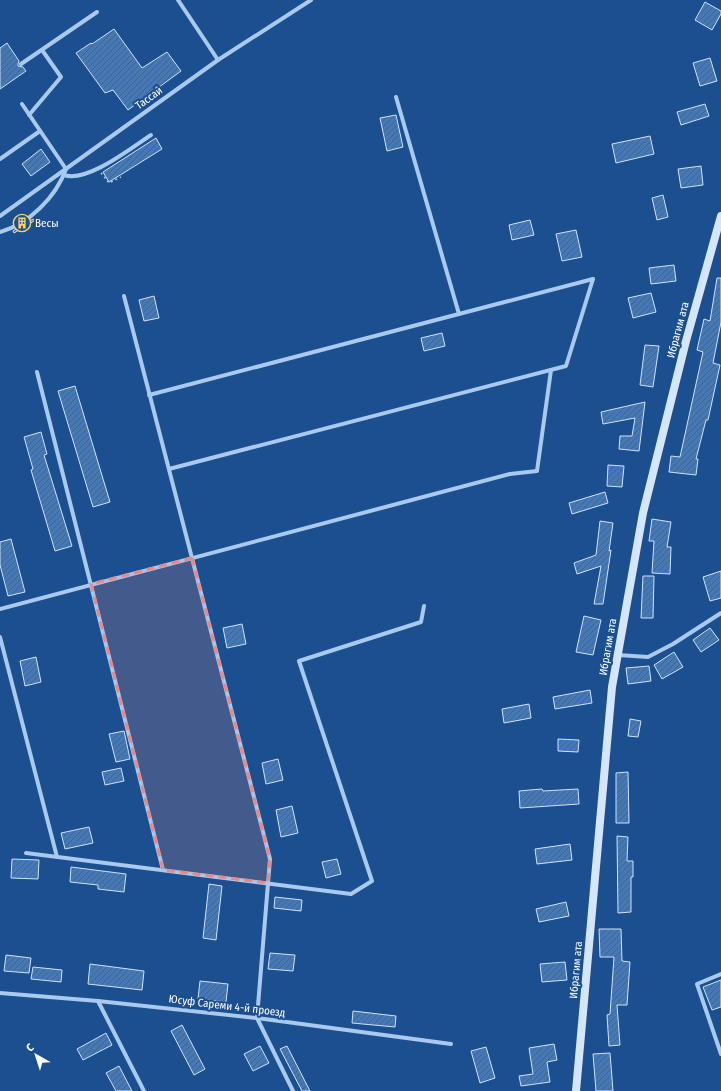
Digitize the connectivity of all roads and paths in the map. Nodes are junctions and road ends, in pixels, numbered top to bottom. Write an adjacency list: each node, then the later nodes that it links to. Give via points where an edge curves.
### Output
1 (178, 0): 5 (street)
2 (311, 0): 5 (street, Тассай)
3 (97, 12): 4 (street)
4 (42, 50): 6 (street); 9 (street, via 61,77)
5 (218, 60): 13 (street, Тассай)
6 (21, 64)
7 (396, 97): 21 (street)
8 (22, 104): 9 (street)
9 (29, 114): 10 (street)
10 (40, 131): 12 (street); 13 (street)
11 (151, 135): 14 (street)
12 (0, 159)
13 (66, 169): 15 (street); 17 (street, Тассай)
14 (99, 169): 15 (street, via 76,176); 16 (path, via 109,183)
15 (64, 175): 19 (street, via 54,193 31,215 11,229)
16 (121, 177)
17 (0, 216)
18 (721, 216): 32 (street, Ибрагим ата, via 686,341 643,513)
19 (0, 232)
20 (124, 296): 24 (street)
21 (459, 314): 22 (street, via 593,279 566,366); 24 (street)
22 (551, 370): 25 (street); 26 (street, via 537,471 510,474)
23 (37, 372): 27 (street)
24 (149, 395): 25 (street)
25 (169, 469): 26 (street)
26 (192, 558): 27 (street); 36 (street, via 270,859)
27 (91, 584): 29 (street); 35 (street)
28 (424, 606): 36 (street, via 421,622 299,661 372,881 351,894)
29 (0, 609)
30 (721, 614): 32 (street, via 648,657)
31 (0, 637): 34 (street)
32 (618, 655): 45 (street, Ибрагим ата, via 611,695)
33 (26, 853): 34 (street)
34 (57, 857): 35 (street)
35 (163, 870): 36 (street)
36 (268, 883): 40 (street)
37 (721, 974): 42 (street, via 697,984)
38 (0, 993): 39 (street, Юсуф Сареми 4-й проезд)
39 (98, 1000): 40 (street, Юсуф Сареми 4-й проезд); 43 (street)
40 (256, 1018): 41 (street, Юсуф Сареми 4-й проезд); 44 (street)
41 (451, 1044)
42 (721, 1054)
43 (144, 1091)
44 (293, 1091)
45 (576, 1091)

